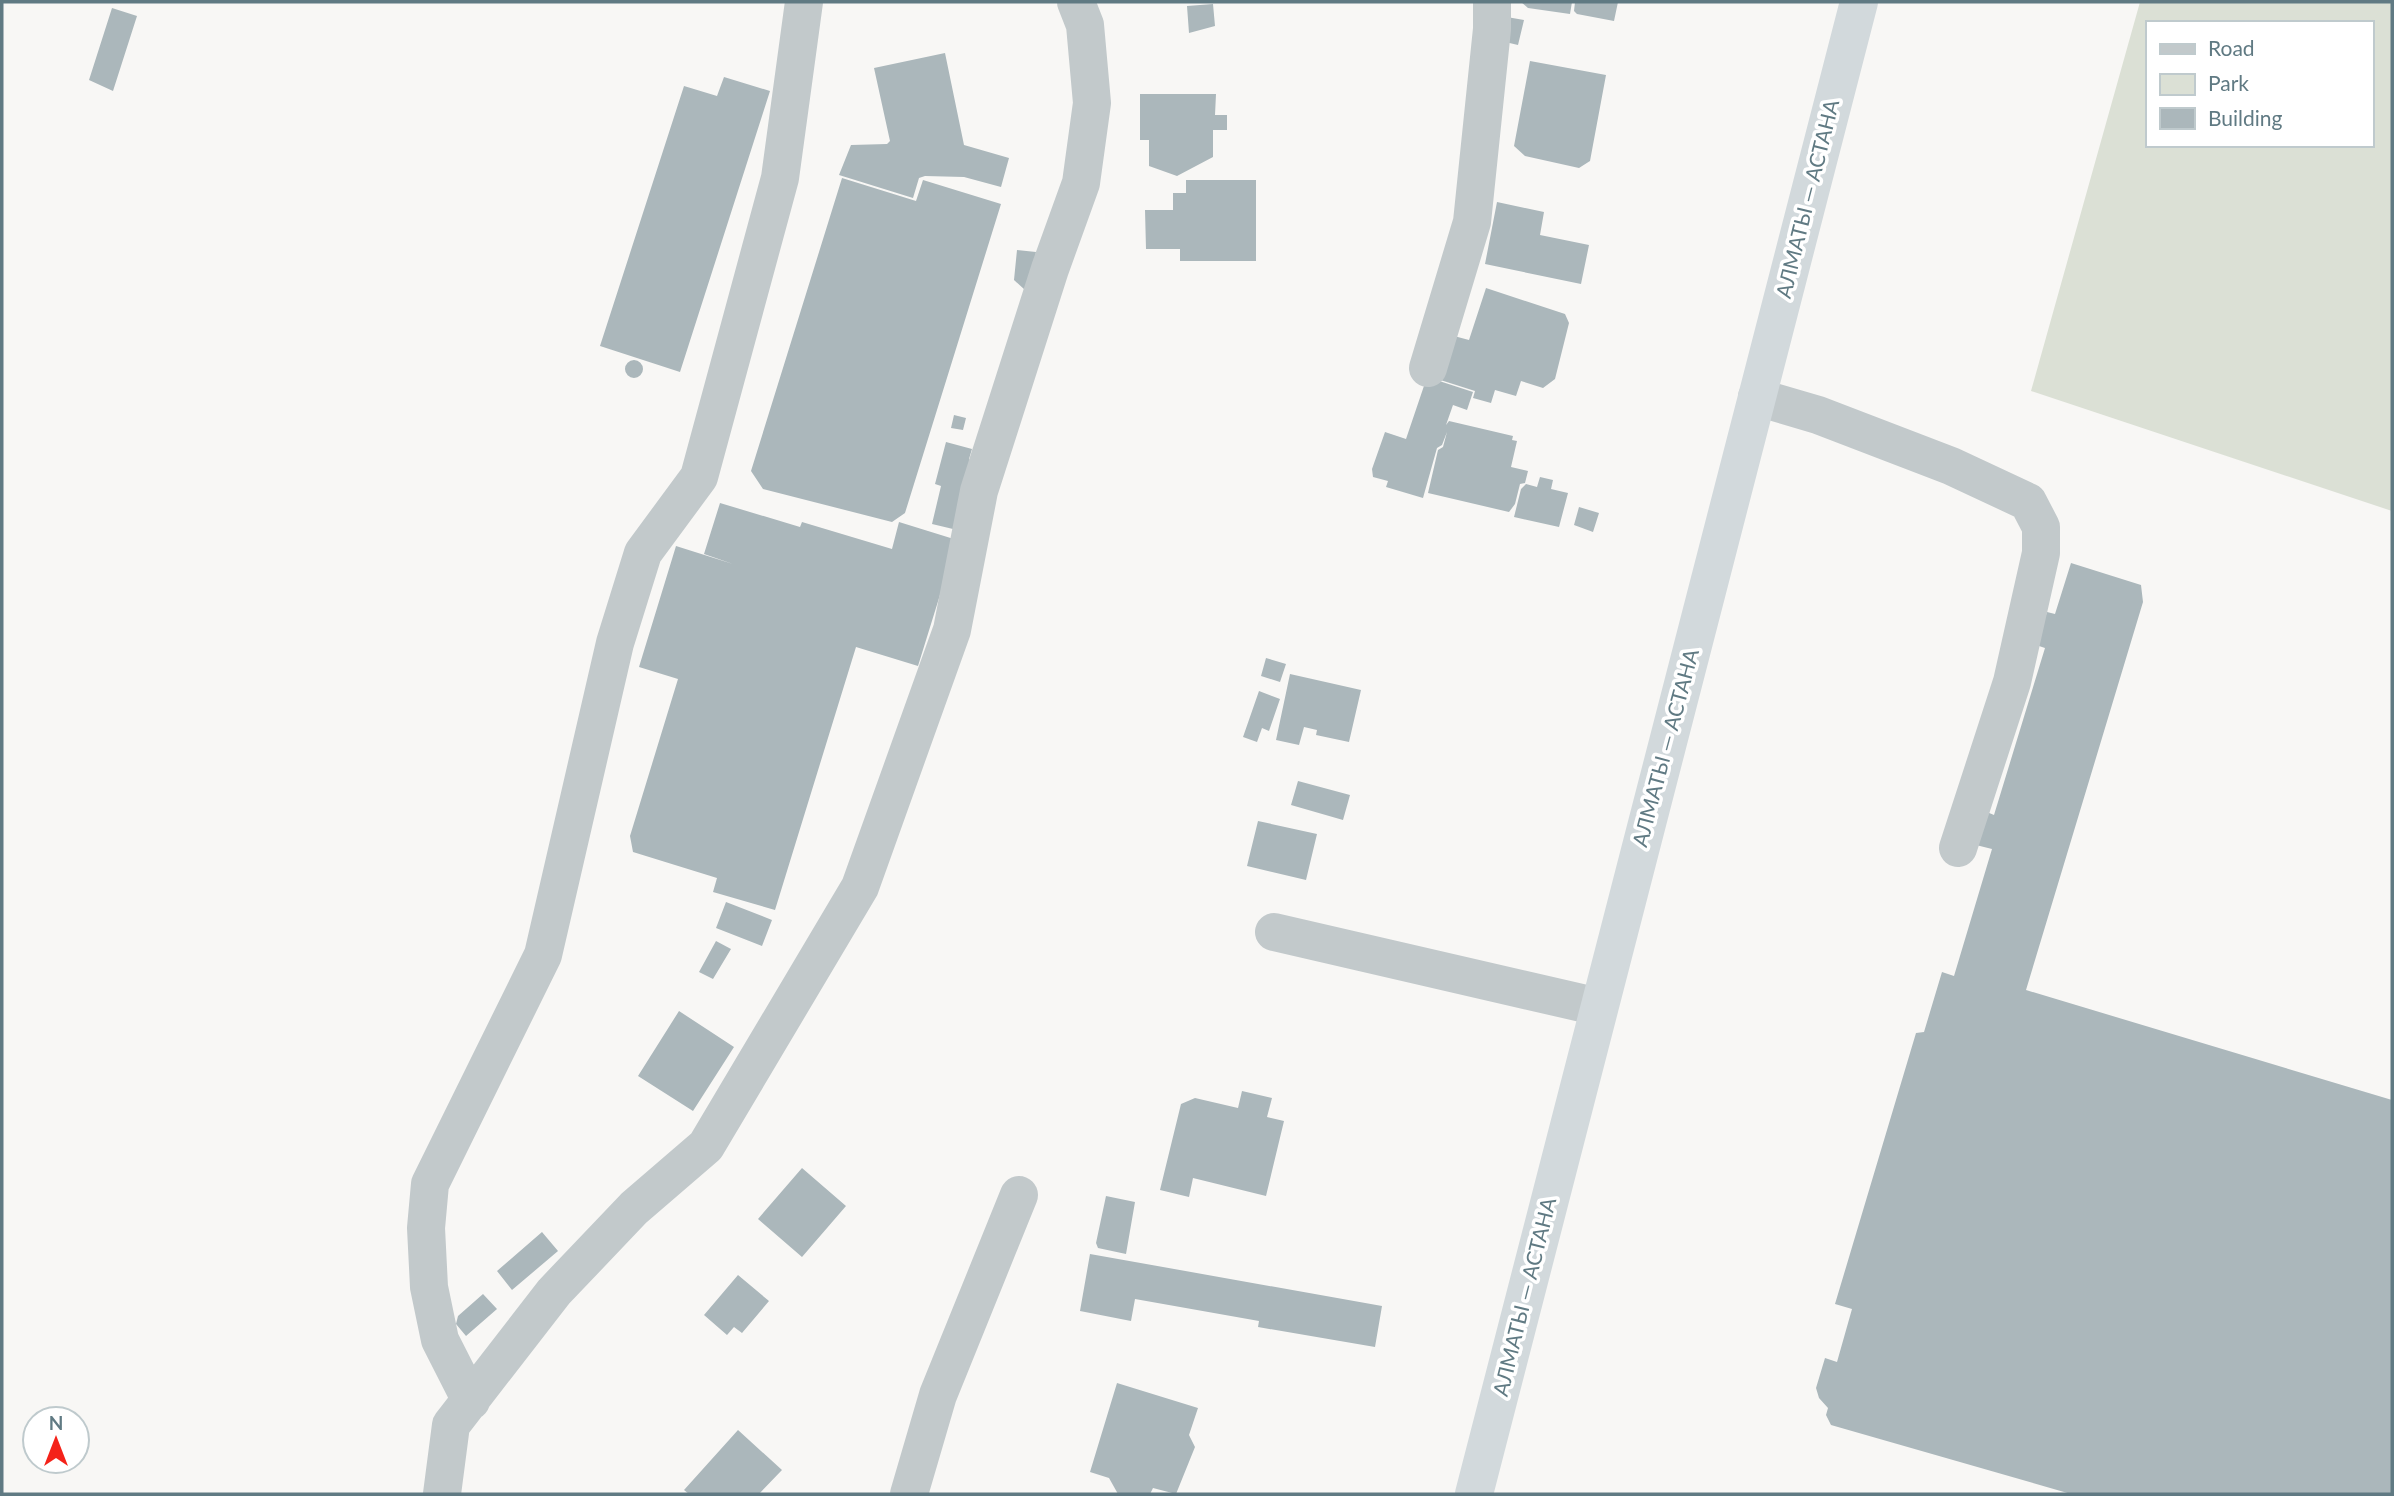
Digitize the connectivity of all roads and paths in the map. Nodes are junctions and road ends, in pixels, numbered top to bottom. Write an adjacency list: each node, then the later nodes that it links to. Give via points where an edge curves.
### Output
1 (804, 2): 11 (street, via 780,178 699,477 643,554 615,643 544,956 430,1184 425,1228 429,1287 440,1340)
2 (1076, 2): 11 (street, via 1085,25 1092,103 1081,183 979,491 952,630 860,887 706,1146 634,1208 554,1292)
3 (1492, 2): 5 (street, via 1472,222)
4 (1859, 2): 6 (highway, АЛМАТЫ — АСТАНА)
5 (1428, 368)
6 (1757, 397): 7 (street, via 1951,466 2028,502 2042,527 2042,554 2012,682); 9 (highway, АЛМАТЫ — АСТАНА)
7 (1958, 848)
8 (1274, 932): 9 (street)
9 (1599, 1007): 14 (highway, АЛМАТЫ — АСТАНА)
10 (1019, 1195): 13 (street, via 938,1395)
11 (471, 1401): 12 (street, via 451,1425)
12 (442, 1494)
13 (909, 1494)
14 (1474, 1494)

